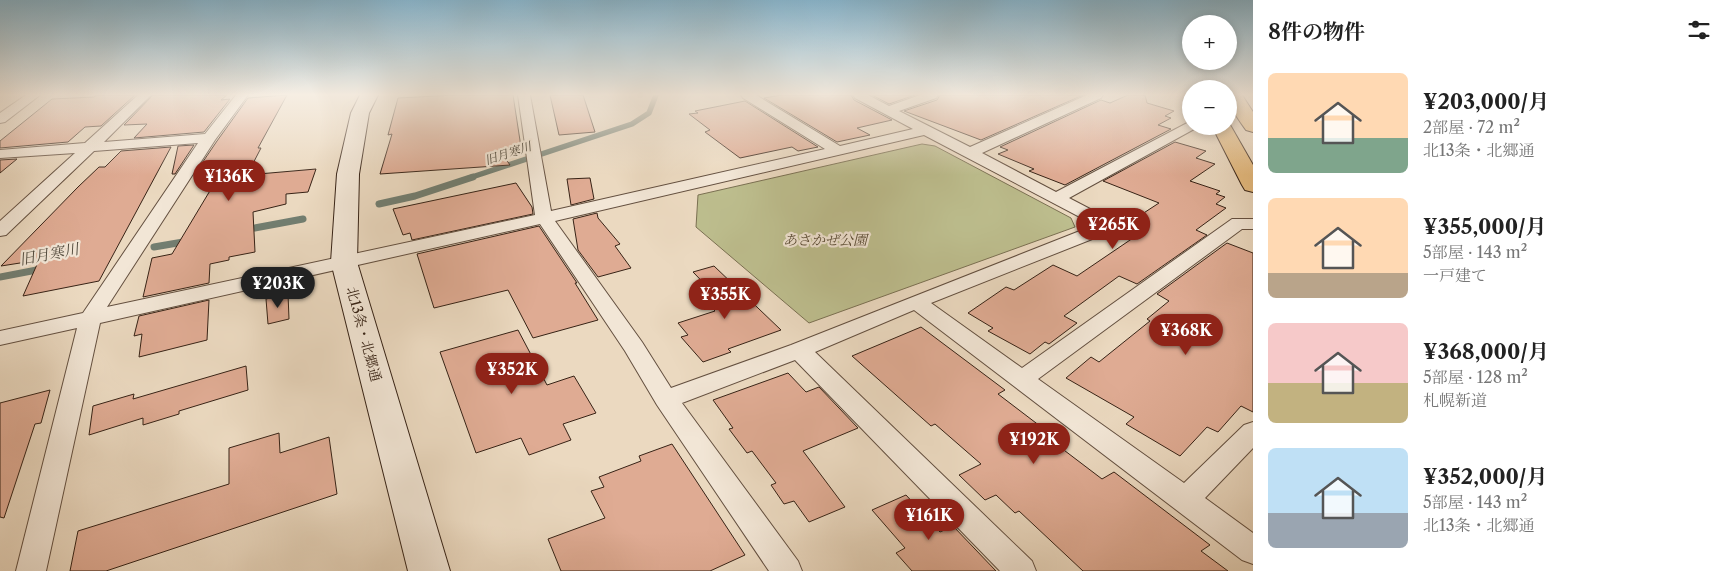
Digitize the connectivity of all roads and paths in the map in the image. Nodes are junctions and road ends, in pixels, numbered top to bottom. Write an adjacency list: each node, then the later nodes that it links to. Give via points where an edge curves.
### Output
1 (117, 122): 12 (street)
2 (222, 122): 11 (street)
3 (358, 122): 21 (main road, 北13条・北郷通, via 348,174)
4 (528, 122): 18 (street)
5 (791, 122): 13 (street)
6 (911, 122): 8 (street)
7 (1039, 122): 14 (street)
8 (927, 130): 13 (street); 14 (street)
9 (1182, 130): 17 (street)
10 (1226, 135): 16 (highway)
11 (209, 138): 12 (street); 23 (street)
12 (89, 148): 15 (street); 20 (street)
13 (837, 150): 18 (street)
14 (970, 153): 17 (street)
15 (0, 154)
16 (1253, 185)
17 (1055, 199): 22 (street, via 1109,226)
18 (544, 218): 21 (street); 27 (street, via 634,347)
19 (1253, 224): 26 (street, via 1238,223)
20 (0, 232)
21 (344, 262): 23 (street); 32 (main road, 北13条・北郷通)
22 (916, 302): 25 (street); 26 (street)
23 (90, 318): 24 (street); 31 (street)
24 (0, 338)
25 (798, 350): 27 (street); 34 (street)
26 (1022, 379): 29 (street)
27 (666, 399): 33 (street)
28 (1253, 432): 29 (street)
29 (1186, 499): 30 (street)
30 (1253, 550)
31 (29, 570)
32 (429, 571)
33 (787, 571)
34 (1021, 571)

